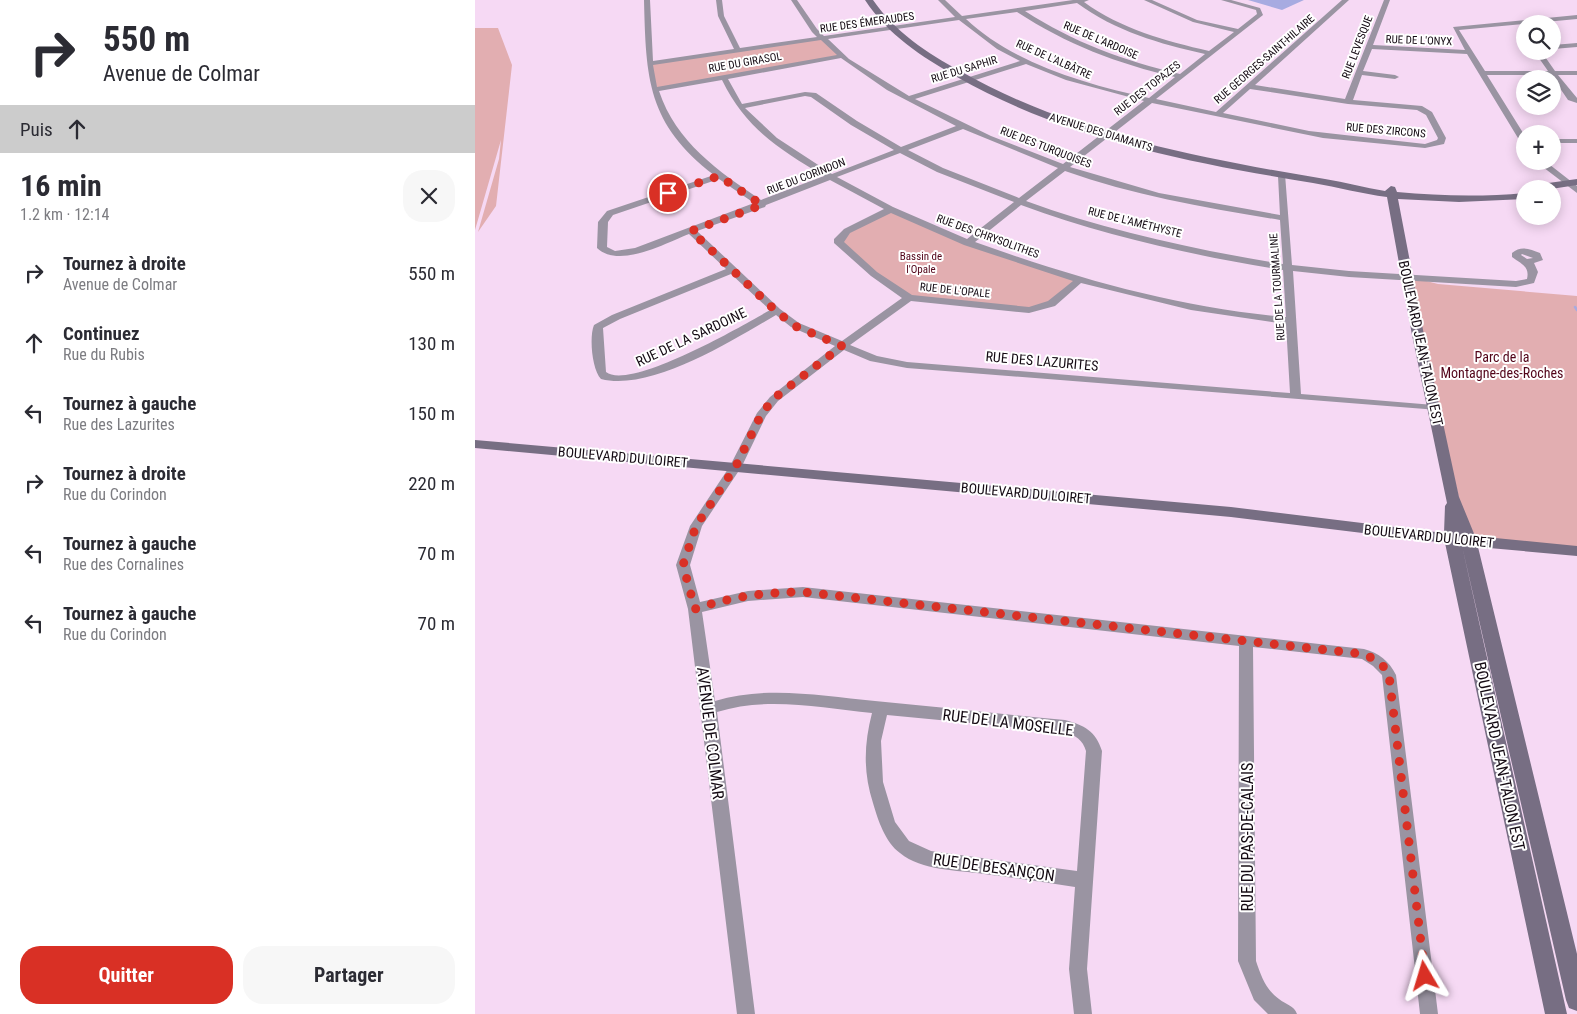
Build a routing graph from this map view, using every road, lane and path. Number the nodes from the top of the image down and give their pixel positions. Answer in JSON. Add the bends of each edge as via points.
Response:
{"nodes":[{"id":1,"x":647,"y":0,"type":"edge"},
{"id":2,"x":719,"y":0,"type":"edge"},
{"id":3,"x":794,"y":0,"type":"edge"},
{"id":4,"x":869,"y":0,"type":"edge"},
{"id":5,"x":941,"y":0,"type":"edge"},
{"id":6,"x":1081,"y":0,"type":"edge"},
{"id":7,"x":1147,"y":0,"type":"edge"},
{"id":8,"x":1224,"y":0,"type":"edge"},
{"id":9,"x":1345,"y":0,"type":"edge"},
{"id":10,"x":1387,"y":0,"type":"edge"},
{"id":11,"x":1019,"y":10,"type":"junction"},
{"id":12,"x":1577,"y":17,"type":"edge"},
{"id":13,"x":960,"y":18,"type":"junction"},
{"id":14,"x":891,"y":28,"type":"junction"},
{"id":15,"x":1238,"y":31,"type":"junction"},
{"id":16,"x":823,"y":38,"type":"junction"},
{"id":17,"x":1577,"y":45,"type":"edge"},
{"id":18,"x":1561,"y":46,"type":"edge"},
{"id":19,"x":1370,"y":47,"type":"junction"},
{"id":20,"x":738,"y":50,"type":"junction"},
{"id":21,"x":1468,"y":52,"type":"junction"},
{"id":22,"x":1210,"y":53,"type":"junction"},
{"id":23,"x":841,"y":56,"type":"junction"},
{"id":24,"x":1027,"y":61,"type":"junction"},
{"id":25,"x":651,"y":63,"type":"junction"},
{"id":26,"x":1359,"y":73,"type":"junction"},
{"id":27,"x":1483,"y":73,"type":"junction"},
{"id":28,"x":1516,"y":73,"type":"edge"},
{"id":29,"x":1561,"y":73,"type":"edge"},
{"id":30,"x":1577,"y":73,"type":"edge"},
{"id":31,"x":1180,"y":76,"type":"junction"},
{"id":32,"x":724,"y":77,"type":"junction"},
{"id":33,"x":1395,"y":78,"type":"dead end"},
{"id":34,"x":966,"y":80,"type":"junction"},
{"id":35,"x":1561,"y":84,"type":"edge"},
{"id":36,"x":1251,"y":86,"type":"junction"},
{"id":37,"x":654,"y":90,"type":"junction"},
{"id":38,"x":908,"y":99,"type":"junction"},
{"id":39,"x":1148,"y":101,"type":"junction"},
{"id":40,"x":1577,"y":101,"type":"edge"},
{"id":41,"x":1348,"y":102,"type":"junction"},
{"id":42,"x":740,"y":107,"type":"junction"},
{"id":43,"x":1218,"y":114,"type":"junction"},
{"id":44,"x":964,"y":126,"type":"junction"},
{"id":45,"x":1516,"y":128,"type":"edge"},
{"id":46,"x":1105,"y":135,"type":"junction"},
{"id":47,"x":1561,"y":140,"type":"edge"},
{"id":48,"x":1577,"y":141,"type":"edge"},
{"id":49,"x":901,"y":151,"type":"junction"},
{"id":50,"x":1065,"y":168,"type":"junction"},
{"id":51,"x":1552,"y":170,"type":"edge"},
{"id":52,"x":719,"y":176,"type":"junction"},
{"id":53,"x":1282,"y":176,"type":"junction"},
{"id":54,"x":831,"y":178,"type":"junction"},
{"id":55,"x":1572,"y":183,"type":"edge"},
{"id":56,"x":1577,"y":190,"type":"edge"},
{"id":57,"x":1516,"y":191,"type":"edge"},
{"id":58,"x":1391,"y":192,"type":"junction"},
{"id":59,"x":1561,"y":192,"type":"edge"},
{"id":60,"x":1516,"y":196,"type":"edge"},
{"id":61,"x":1019,"y":202,"type":"junction"},
{"id":62,"x":762,"y":205,"type":"junction"},
{"id":63,"x":889,"y":210,"type":"junction"},
{"id":64,"x":1285,"y":218,"type":"junction"},
{"id":65,"x":691,"y":231,"type":"junction"},
{"id":66,"x":967,"y":243,"type":"junction"},
{"id":67,"x":1529,"y":262,"type":"dead end"},
{"id":68,"x":1289,"y":267,"type":"junction"},
{"id":69,"x":733,"y":270,"type":"junction"},
{"id":70,"x":1407,"y":276,"type":"junction"},
{"id":71,"x":1079,"y":280,"type":"junction"},
{"id":72,"x":909,"y":298,"type":"junction"},
{"id":73,"x":776,"y":311,"type":"junction"},
{"id":74,"x":1292,"y":321,"type":"junction"},
{"id":75,"x":842,"y":346,"type":"junction"},
{"id":76,"x":1297,"y":397,"type":"junction"},
{"id":77,"x":1434,"y":408,"type":"junction"},
{"id":78,"x":475,"y":444,"type":"edge"},
{"id":79,"x":736,"y":466,"type":"junction"},
{"id":80,"x":1461,"y":540,"type":"junction"},
{"id":81,"x":1577,"y":551,"type":"edge"},
{"id":82,"x":695,"y":609,"type":"junction"},
{"id":83,"x":1246,"y":642,"type":"junction"},
{"id":84,"x":881,"y":707,"type":"junction"},
{"id":85,"x":709,"y":709,"type":"junction"},
{"id":86,"x":1084,"y":880,"type":"junction"},
{"id":87,"x":1577,"y":1000,"type":"edge"},
{"id":88,"x":746,"y":1014,"type":"edge"},
{"id":89,"x":1083,"y":1014,"type":"edge"},
{"id":90,"x":1288,"y":1014,"type":"edge"},
{"id":91,"x":1429,"y":1014,"type":"edge"},
{"id":92,"x":1556,"y":1014,"type":"edge"}],
"edges":[{"from":1,"to":25,"type":"street"},
{"from":2,"to":20,"type":"street","via":[[721,16]]},
{"from":3,"to":16,"type":"street","name":"RUE DES TURQUOISES"},
{"from":4,"to":14,"type":"street","name":"AVENUE DES DIAMANTS"},
{"from":5,"to":13,"type":"street","name":"RUE DE L'ALBÂTRE"},
{"from":6,"to":11,"type":"street","name":"RUE DES ÉMERAUDES"},
{"from":6,"to":22,"type":"street","via":[[1101,15],[1153,38]]},
{"from":7,"to":15,"type":"street","via":[[1195,21]]},
{"from":8,"to":15,"type":"street","name":"RUE DES TOPAZES","via":[[1261,11]]},
{"from":9,"to":36,"type":"street","name":"RUE GEORGES-SAINT-HILAIRE"},
{"from":10,"to":19,"type":"street","name":"RUE LEVESQUE"},
{"from":11,"to":13,"type":"street","name":"RUE DES ÉMERAUDES"},
{"from":11,"to":31,"type":"street","name":"RUE DE L'ARDOISE","via":[[1057,33],[1102,54]]},
{"from":12,"to":21,"type":"street","via":[[1455,28]]},
{"from":13,"to":14,"type":"street","name":"RUE DES ÉMERAUDES"},
{"from":13,"to":24,"type":"street","name":"RUE DE L'ALBÂTRE","via":[[983,36]]},
{"from":14,"to":16,"type":"street","name":"RUE DES ÉMERAUDES"},
{"from":14,"to":34,"type":"street","name":"AVENUE DES DIAMANTS"},
{"from":15,"to":22,"type":"street","name":"RUE DES TOPAZES"},
{"from":16,"to":20,"type":"street","name":"RUE DES ÉMERAUDES"},
{"from":16,"to":23,"type":"street","name":"RUE DES TURQUOISES"},
{"from":17,"to":18,"type":"street"},
{"from":19,"to":21,"type":"street","name":"RUE DE L'ONYX"},
{"from":19,"to":26,"type":"street","name":"RUE LEVESQUE"},
{"from":20,"to":25,"type":"street","name":"RUE DES ÉMERAUDES"},
{"from":21,"to":27,"type":"street"},
{"from":22,"to":31,"type":"street","name":"RUE DES TOPAZES"},
{"from":23,"to":32,"type":"street","name":"RUE DU GIRASOL"},
{"from":23,"to":38,"type":"street","name":"RUE DES TURQUOISES"},
{"from":24,"to":34,"type":"street","name":"RUE DU SAPHIR"},
{"from":24,"to":39,"type":"street","name":"RUE DE L'ALBÂTRE","via":[[1087,86]]},
{"from":25,"to":37,"type":"street"},
{"from":26,"to":33,"type":"street"},
{"from":26,"to":41,"type":"street","name":"RUE LEVESQUE"},
{"from":27,"to":28,"type":"street"},
{"from":27,"to":45,"type":"street"},
{"from":29,"to":30,"type":"street"},
{"from":31,"to":39,"type":"street","name":"RUE DES TOPAZES"},
{"from":32,"to":37,"type":"street","name":"RUE DU GIRASOL"},
{"from":32,"to":42,"type":"street","name":"RUE DES CHRYSOLITHES"},
{"from":34,"to":38,"type":"street","name":"RUE DU SAPHIR"},
{"from":34,"to":46,"type":"street","name":"AVENUE DES DIAMANTS","via":[[1033,110]]},
{"from":35,"to":40,"type":"street"},
{"from":36,"to":41,"type":"street","name":"RUE DES ZIRCONS"},
{"from":36,"to":43,"type":"street","name":"RUE GEORGES-SAINT-HILAIRE"},
{"from":37,"to":52,"type":"street","via":[[665,116],[682,141]]},
{"from":38,"to":44,"type":"street","name":"RUE DES TURQUOISES"},
{"from":39,"to":43,"type":"street","name":"RUE DES ZIRCONS"},
{"from":39,"to":46,"type":"street","name":"RUE DES TOPAZES"},
{"from":41,"to":43,"type":"street","name":"RUE DES ZIRCONS","via":[[1425,110],[1442,138],[1441,142],[1425,146],[1338,137]]},
{"from":42,"to":49,"type":"street","name":"RUE DE L'AMÉTHYSTE","via":[[809,94]]},
{"from":42,"to":54,"type":"street","name":"RUE DES CHRYSOLITHES","via":[[776,141]]},
{"from":44,"to":49,"type":"street","name":"RUE DU CORINDON"},
{"from":44,"to":50,"type":"street","name":"RUE DES TURQUOISES"},
{"from":46,"to":50,"type":"street","name":"RUE DES TOPAZES"},
{"from":46,"to":53,"type":"street","name":"AVENUE DES DIAMANTS"},
{"from":47,"to":48,"type":"street"},
{"from":49,"to":54,"type":"street","name":"RUE DU CORINDON"},
{"from":49,"to":61,"type":"street","name":"RUE DE L'AMÉTHYSTE"},
{"from":50,"to":61,"type":"street","name":"RUE DES TOPAZES"},
{"from":50,"to":64,"type":"street","name":"RUE DES TURQUOISES","via":[[1172,198]]},
{"from":51,"to":55,"type":"street"},
{"from":52,"to":62,"type":"street"},
{"from":52,"to":65,"type":"street","name":"RUE DU CORINDON","via":[[610,213],[603,222],[602,248],[614,254],[625,254]]},
{"from":53,"to":58,"type":"street","name":"AVENUE DES DIAMANTS"},
{"from":53,"to":64,"type":"street","name":"RUE DE LA TOURMALINE"},
{"from":54,"to":62,"type":"street","name":"RUE DU CORINDON"},
{"from":54,"to":63,"type":"street","name":"RUE DES CHRYSOLITHES"},
{"from":55,"to":56,"type":"street"},
{"from":56,"to":59,"type":"street"},
{"from":57,"to":58,"type":"street","name":"AVENUE DES DIAMANTS","via":[[1493,194]]},
{"from":58,"to":60,"type":"street","name":"AVENUE DES DIAMANTS","via":[[1463,199]]},
{"from":58,"to":70,"type":"street","name":"BOULEVARD JEAN-TALON EST"},
{"from":61,"to":66,"type":"street","name":"RUE DES TOPAZES"},
{"from":61,"to":68,"type":"street","name":"RUE DE L'AMÉTHYSTE","via":[[1111,231]]},
{"from":62,"to":65,"type":"street","name":"RUE DU CORINDON"},
{"from":63,"to":66,"type":"street","name":"RUE DES CHRYSOLITHES"},
{"from":63,"to":72,"type":"street","name":"RUE DE L'OPALE","via":[[847,231],[839,242],[874,274]]},
{"from":64,"to":68,"type":"street","name":"RUE DE LA TOURMALINE"},
{"from":65,"to":69,"type":"street","name":"RUE DES LAZURITES"},
{"from":66,"to":71,"type":"street","name":"RUE DES CHRYSOLITHES"},
{"from":67,"to":70,"type":"street","name":"RUE DE L'AMÉTHYSTE","via":[[1533,277],[1526,283]]},
{"from":68,"to":70,"type":"street","name":"RUE DE L'AMÉTHYSTE"},
{"from":68,"to":74,"type":"street","name":"RUE DE LA TOURMALINE"},
{"from":69,"to":73,"type":"street","name":"RUE DES LAZURITES"},
{"from":69,"to":73,"type":"street","name":"RUE DE LA SARDOINE","via":[[616,317],[598,328],[600,370],[605,377],[621,381],[655,372]]},
{"from":70,"to":77,"type":"street","name":"BOULEVARD JEAN-TALON EST"},
{"from":71,"to":72,"type":"street","name":"RUE DE L'OPALE","via":[[1063,297],[1044,308],[1029,310]]},
{"from":71,"to":74,"type":"street","name":"RUE DES CHRYSOLITHES","via":[[1157,300],[1259,319]]},
{"from":72,"to":75,"type":"street","name":"AVENUE DE COLMAR"},
{"from":73,"to":75,"type":"street","name":"RUE DES LAZURITES","via":[[795,326]]},
{"from":74,"to":76,"type":"street","name":"RUE DE LA TOURMALINE"},
{"from":75,"to":76,"type":"street","name":"RUE DES LAZURITES","via":[[874,359],[907,365]]},
{"from":75,"to":79,"type":"street","name":"AVENUE DE COLMAR","via":[[773,399],[761,415]]},
{"from":76,"to":77,"type":"street","name":"RUE DES LAZURITES"},
{"from":77,"to":80,"type":"street","name":"BOULEVARD JEAN-TALON EST"},
{"from":78,"to":79,"type":"street","name":"BOULEVARD DU LOIRET"},
{"from":79,"to":80,"type":"street","name":"BOULEVARD DU LOIRET","via":[[1231,512]]},
{"from":79,"to":82,"type":"street","name":"AVENUE DE COLMAR","via":[[696,526],[688,546],[683,565]]},
{"from":80,"to":81,"type":"street","name":"BOULEVARD DU LOIRET"},
{"from":80,"to":87,"type":"street","name":"BOULEVARD JEAN-TALON EST"},
{"from":80,"to":92,"type":"street","name":"BOULEVARD JEAN-TALON EST"},
{"from":82,"to":83,"type":"street","via":[[740,596],[803,592]]},
{"from":82,"to":85,"type":"street","name":"AVENUE DE COLMAR"},
{"from":83,"to":90,"type":"street","name":"RUE DU PAS-DE-CALAIS","via":[[1247,961],[1254,985],[1264,999],[1276,1010]]},
{"from":83,"to":91,"type":"street","via":[[1363,654],[1385,666],[1389,675]]},
{"from":84,"to":85,"type":"street","name":"RUE DE LA MOSELLE","via":[[779,698],[735,701]]},
{"from":84,"to":86,"type":"street","name":"RUE DE BESANÇON","via":[[873,741],[873,768],[893,834],[903,845],[915,854],[931,859]]},
{"from":84,"to":86,"type":"street","name":"RUE DE LA MOSELLE","via":[[1065,726],[1088,736],[1094,751]]},
{"from":85,"to":88,"type":"street","name":"AVENUE DE COLMAR"},
{"from":86,"to":89,"type":"street","name":"RUE DE LA MOSELLE","via":[[1078,969]]}]}
